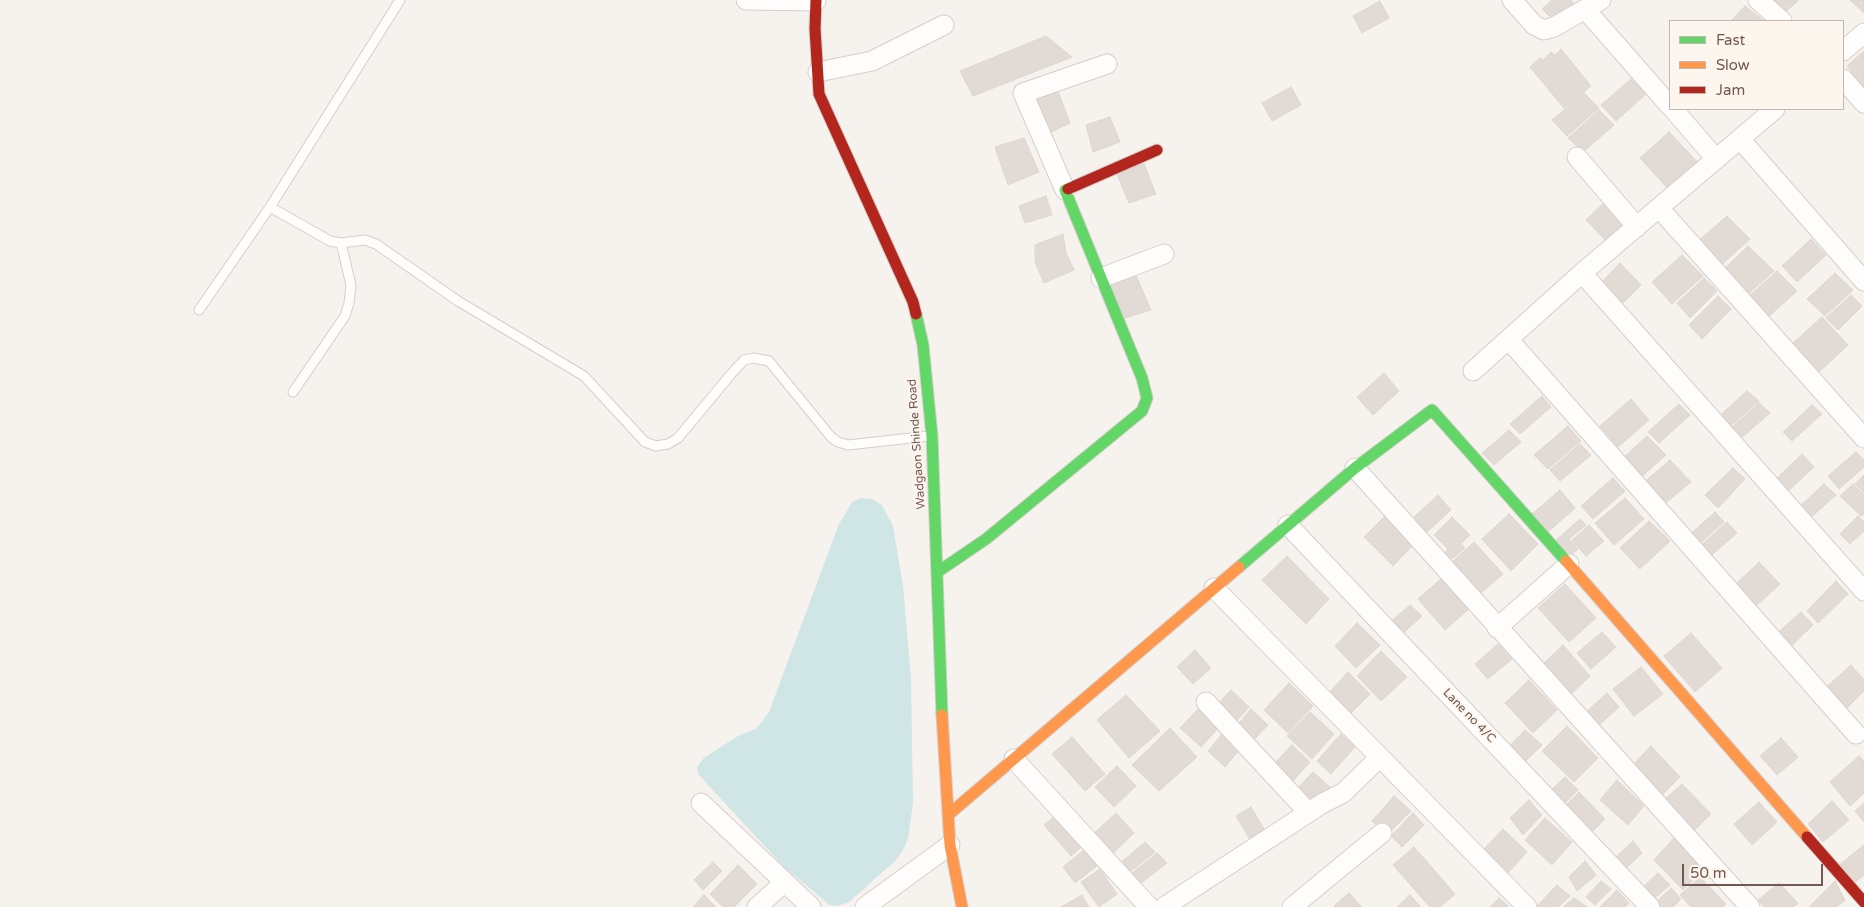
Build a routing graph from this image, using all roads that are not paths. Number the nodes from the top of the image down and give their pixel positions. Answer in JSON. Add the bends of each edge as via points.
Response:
{"nodes":[{"id":1,"x":400,"y":0,"type":"edge"},
{"id":2,"x":746,"y":0,"type":"edge"},
{"id":3,"x":1512,"y":0,"type":"edge"},
{"id":4,"x":1758,"y":0,"type":"edge"},
{"id":5,"x":816,"y":1,"type":"edge"},
{"id":6,"x":1593,"y":4,"type":"edge"},
{"id":7,"x":1781,"y":20,"type":"edge"},
{"id":8,"x":944,"y":25,"type":"dead end"},
{"id":9,"x":1864,"y":33,"type":"edge"},
{"id":10,"x":1844,"y":50,"type":"edge"},
{"id":11,"x":1107,"y":64,"type":"dead end"},
{"id":12,"x":818,"y":72,"type":"junction"},
{"id":13,"x":1844,"y":80,"type":"edge"},
{"id":14,"x":1864,"y":103,"type":"edge"},
{"id":15,"x":1669,"y":104,"type":"edge"},
{"id":16,"x":1674,"y":110,"type":"edge"},
{"id":17,"x":1774,"y":110,"type":"edge"},
{"id":18,"x":1740,"y":139,"type":"junction"},
{"id":19,"x":1157,"y":150,"type":"dead end"},
{"id":20,"x":1577,"y":158,"type":"dead end"},
{"id":21,"x":1716,"y":159,"type":"junction"},
{"id":22,"x":1065,"y":190,"type":"junction"},
{"id":23,"x":270,"y":207,"type":"junction"},
{"id":24,"x":1659,"y":208,"type":"junction"},
{"id":25,"x":1637,"y":227,"type":"junction"},
{"id":26,"x":341,"y":243,"type":"junction"},
{"id":27,"x":1164,"y":254,"type":"dead end"},
{"id":28,"x":1582,"y":273,"type":"junction"},
{"id":29,"x":1101,"y":278,"type":"junction"},
{"id":30,"x":1864,"y":281,"type":"edge"},
{"id":31,"x":199,"y":310,"type":"dead end"},
{"id":32,"x":1509,"y":340,"type":"junction"},
{"id":33,"x":1473,"y":371,"type":"dead end"},
{"id":34,"x":293,"y":392,"type":"dead end"},
{"id":35,"x":932,"y":436,"type":"junction"},
{"id":36,"x":1864,"y":438,"type":"edge"},
{"id":37,"x":1355,"y":468,"type":"junction"},
{"id":38,"x":1288,"y":525,"type":"junction"},
{"id":39,"x":1569,"y":564,"type":"junction"},
{"id":40,"x":939,"y":571,"type":"junction"},
{"id":41,"x":1214,"y":588,"type":"junction"},
{"id":42,"x":1864,"y":591,"type":"edge"},
{"id":43,"x":1497,"y":628,"type":"junction"},
{"id":44,"x":1206,"y":702,"type":"dead end"},
{"id":45,"x":1856,"y":734,"type":"dead end"},
{"id":46,"x":1380,"y":757,"type":"junction"},
{"id":47,"x":1014,"y":759,"type":"junction"},
{"id":48,"x":701,"y":803,"type":"dead end"},
{"id":49,"x":1308,"y":812,"type":"junction"},
{"id":50,"x":948,"y":815,"type":"junction"},
{"id":51,"x":1382,"y":833,"type":"dead end"},
{"id":52,"x":950,"y":845,"type":"junction"},
{"id":53,"x":785,"y":882,"type":"junction"},
{"id":54,"x":1864,"y":902,"type":"edge"},
{"id":55,"x":757,"y":907,"type":"edge"},
{"id":56,"x":811,"y":907,"type":"edge"},
{"id":57,"x":865,"y":907,"type":"edge"},
{"id":58,"x":962,"y":907,"type":"edge"},
{"id":59,"x":1149,"y":907,"type":"edge"},
{"id":60,"x":1164,"y":907,"type":"edge"},
{"id":61,"x":1292,"y":907,"type":"edge"},
{"id":62,"x":1527,"y":907,"type":"edge"},
{"id":63,"x":1650,"y":907,"type":"edge"},
{"id":64,"x":1750,"y":907,"type":"edge"}],
"edges":[{"from":1,"to":23,"type":"lane"},
{"from":2,"to":5,"type":"street"},
{"from":3,"to":6,"type":"street","via":[[1534,25],[1544,30]]},
{"from":4,"to":7,"type":"street"},
{"from":5,"to":12,"type":"street","name":"Wadgaon Shinde Road"},
{"from":6,"to":15,"type":"street"},
{"from":8,"to":12,"type":"street","via":[[872,61]]},
{"from":9,"to":10,"type":"street"},
{"from":11,"to":22,"type":"street","via":[[1023,93]]},
{"from":12,"to":35,"type":"street","name":"Wadgaon Shinde Road","via":[[819,94],[914,302],[923,344]]},
{"from":13,"to":14,"type":"street"},
{"from":16,"to":21,"type":"street"},
{"from":17,"to":18,"type":"street"},
{"from":18,"to":21,"type":"street"},
{"from":18,"to":30,"type":"street"},
{"from":19,"to":22,"type":"street"},
{"from":20,"to":25,"type":"street"},
{"from":21,"to":24,"type":"street"},
{"from":22,"to":29,"type":"street"},
{"from":23,"to":26,"type":"lane","via":[[330,241]]},
{"from":23,"to":31,"type":"lane"},
{"from":24,"to":25,"type":"street"},
{"from":24,"to":36,"type":"street"},
{"from":25,"to":28,"type":"street"},
{"from":26,"to":34,"type":"lane","via":[[351,285],[345,316]]},
{"from":26,"to":35,"type":"lane","via":[[365,240],[376,244],[458,301],[573,368],[645,442],[656,446],[678,438],[738,366],[753,358],[769,361],[838,442],[848,445]]},
{"from":27,"to":29,"type":"street"},
{"from":28,"to":32,"type":"street"},
{"from":28,"to":42,"type":"street"},
{"from":29,"to":40,"type":"street","via":[[1142,378],[1148,398],[1142,411],[986,539]]},
{"from":32,"to":33,"type":"street"},
{"from":32,"to":45,"type":"street"},
{"from":35,"to":40,"type":"street","name":"Wadgaon Shinde Road"},
{"from":37,"to":38,"type":"street"},
{"from":37,"to":39,"type":"street","via":[[1432,410]]},
{"from":37,"to":43,"type":"street"},
{"from":38,"to":41,"type":"street"},
{"from":38,"to":63,"type":"street","name":"Lane no 4/C"},
{"from":39,"to":43,"type":"street"},
{"from":39,"to":54,"type":"street"},
{"from":40,"to":50,"type":"street","name":"Wadgaon Shinde Road"},
{"from":41,"to":46,"type":"street"},
{"from":41,"to":47,"type":"street"},
{"from":43,"to":64,"type":"street"},
{"from":44,"to":49,"type":"street"},
{"from":46,"to":49,"type":"street","via":[[1343,793]]},
{"from":46,"to":62,"type":"street"},
{"from":47,"to":50,"type":"street"},
{"from":47,"to":59,"type":"street"},
{"from":48,"to":53,"type":"street"},
{"from":49,"to":60,"type":"street"},
{"from":50,"to":52,"type":"street","name":"Wadgaon Shinde Road"},
{"from":51,"to":61,"type":"street"},
{"from":52,"to":57,"type":"street"},
{"from":52,"to":58,"type":"street","name":"Wadgaon Shinde Road"},
{"from":53,"to":55,"type":"street"},
{"from":53,"to":56,"type":"street"}]}
